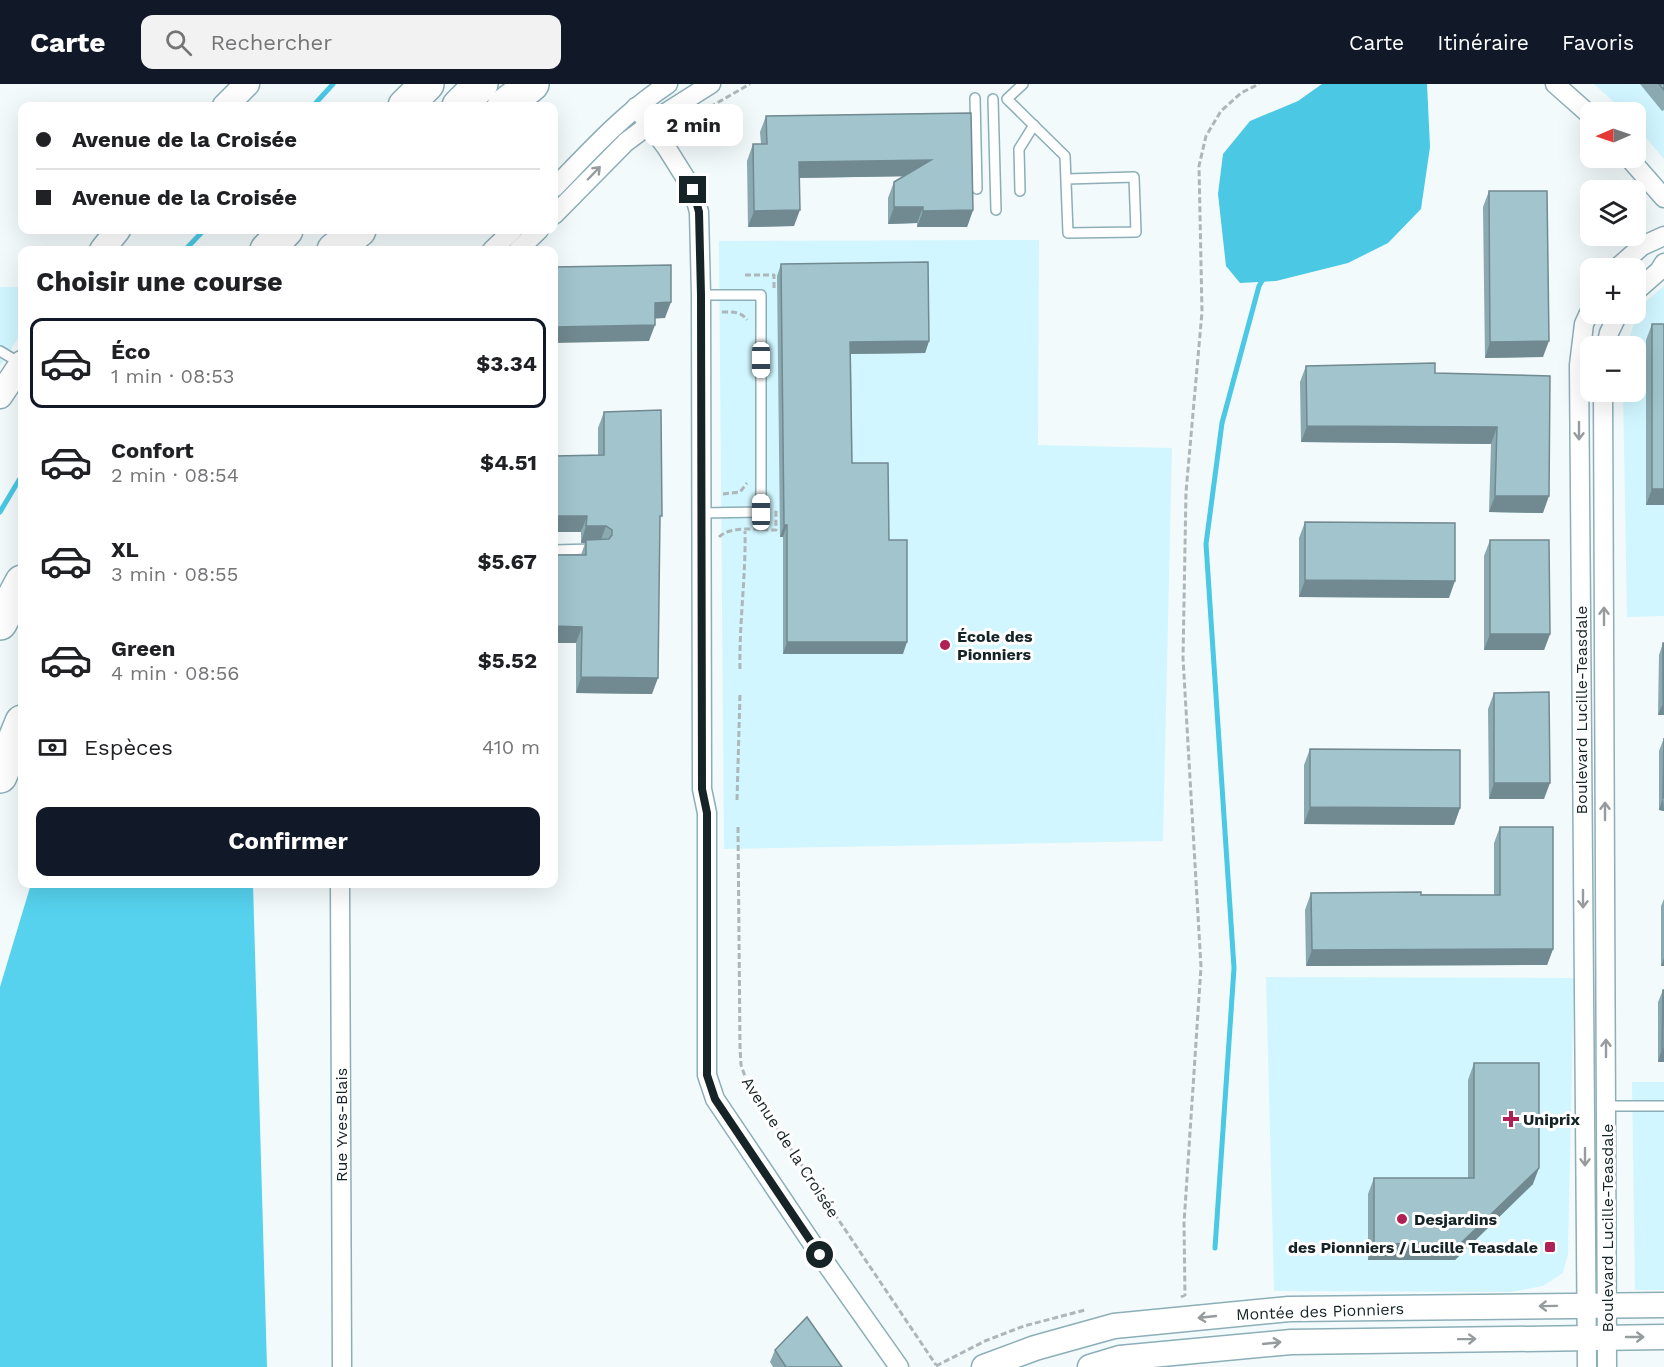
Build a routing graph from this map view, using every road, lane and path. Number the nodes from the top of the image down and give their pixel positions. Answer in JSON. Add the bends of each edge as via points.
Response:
{"nodes":[{"id":1,"x":247,"y":84,"type":"edge"},
{"id":2,"x":401,"y":84,"type":"edge"},
{"id":3,"x":427,"y":84,"type":"edge"},
{"id":4,"x":481,"y":84,"type":"edge"},
{"id":5,"x":532,"y":84,"type":"edge"},
{"id":6,"x":668,"y":84,"type":"edge"},
{"id":7,"x":711,"y":84,"type":"edge"},
{"id":8,"x":1023,"y":84,"type":"edge"},
{"id":9,"x":1259,"y":84,"type":"edge"},
{"id":10,"x":1556,"y":84,"type":"edge"},
{"id":11,"x":975,"y":98,"type":"dead end"},
{"id":12,"x":993,"y":99,"type":"dead end"},
{"id":13,"x":229,"y":102,"type":"edge"},
{"id":14,"x":387,"y":102,"type":"edge"},
{"id":15,"x":409,"y":102,"type":"edge"},
{"id":16,"x":463,"y":102,"type":"edge"},
{"id":17,"x":509,"y":102,"type":"edge"},
{"id":18,"x":1580,"y":106,"type":"edge"},
{"id":19,"x":636,"y":107,"type":"junction"},
{"id":20,"x":649,"y":124,"type":"junction"},
{"id":21,"x":1034,"y":125,"type":"junction"},
{"id":22,"x":1638,"y":168,"type":"edge"},
{"id":23,"x":1067,"y":178,"type":"junction"},
{"id":24,"x":558,"y":184,"type":"edge"},
{"id":25,"x":977,"y":189,"type":"dead end"},
{"id":26,"x":1020,"y":191,"type":"dead end"},
{"id":27,"x":1664,"y":198,"type":"edge"},
{"id":28,"x":996,"y":210,"type":"dead end"},
{"id":29,"x":558,"y":211,"type":"edge"},
{"id":30,"x":115,"y":234,"type":"edge"},
{"id":31,"x":282,"y":234,"type":"edge"},
{"id":32,"x":335,"y":234,"type":"edge"},
{"id":33,"x":354,"y":234,"type":"edge"},
{"id":34,"x":509,"y":234,"type":"edge"},
{"id":35,"x":535,"y":234,"type":"edge"},
{"id":36,"x":1664,"y":236,"type":"edge"},
{"id":37,"x":105,"y":246,"type":"edge"},
{"id":38,"x":271,"y":246,"type":"edge"},
{"id":39,"x":325,"y":246,"type":"edge"},
{"id":40,"x":339,"y":246,"type":"edge"},
{"id":41,"x":496,"y":246,"type":"edge"},
{"id":42,"x":522,"y":246,"type":"edge"},
{"id":43,"x":1628,"y":258,"type":"edge"},
{"id":44,"x":1664,"y":263,"type":"edge"},
{"id":45,"x":1646,"y":282,"type":"edge"},
{"id":46,"x":701,"y":295,"type":"junction"},
{"id":47,"x":722,"y":312,"type":"dead end"},
{"id":48,"x":748,"y":324,"type":"dead end"},
{"id":49,"x":1584,"y":324,"type":"edge"},
{"id":50,"x":0,"y":351,"type":"edge"},
{"id":51,"x":18,"y":361,"type":"edge"},
{"id":52,"x":18,"y":369,"type":"edge"},
{"id":53,"x":0,"y":396,"type":"edge"},
{"id":54,"x":1603,"y":402,"type":"edge"},
{"id":55,"x":748,"y":474,"type":"dead end"},
{"id":56,"x":723,"y":494,"type":"dead end"},
{"id":57,"x":700,"y":513,"type":"junction"},
{"id":58,"x":716,"y":541,"type":"dead end"},
{"id":59,"x":600,"y":549,"type":"edge"},
{"id":60,"x":558,"y":550,"type":"edge"},
{"id":61,"x":1580,"y":564,"type":"junction"},
{"id":62,"x":1604,"y":564,"type":"junction"},
{"id":63,"x":18,"y":589,"type":"edge"},
{"id":64,"x":0,"y":623,"type":"edge"},
{"id":65,"x":740,"y":669,"type":"dead end"},
{"id":66,"x":740,"y":694,"type":"dead end"},
{"id":67,"x":18,"y":732,"type":"edge"},
{"id":68,"x":0,"y":776,"type":"edge"},
{"id":69,"x":737,"y":800,"type":"dead end"},
{"id":70,"x":738,"y":827,"type":"dead end"},
{"id":71,"x":1605,"y":855,"type":"junction"},
{"id":72,"x":1583,"y":856,"type":"junction"},
{"id":73,"x":340,"y":888,"type":"edge"},
{"id":74,"x":1585,"y":1091,"type":"junction"},
{"id":75,"x":1606,"y":1098,"type":"junction"},
{"id":76,"x":1664,"y":1106,"type":"edge"},
{"id":77,"x":1177,"y":1299,"type":"dead end"},
{"id":78,"x":1664,"y":1305,"type":"edge"},
{"id":79,"x":1597,"y":1306,"type":"junction"},
{"id":80,"x":1093,"y":1309,"type":"dead end"},
{"id":81,"x":1664,"y":1337,"type":"edge"},
{"id":82,"x":1597,"y":1338,"type":"junction"},
{"id":83,"x":936,"y":1366,"type":"edge"},
{"id":84,"x":342,"y":1367,"type":"edge"},
{"id":85,"x":899,"y":1367,"type":"edge"},
{"id":86,"x":984,"y":1367,"type":"edge"},
{"id":87,"x":1090,"y":1367,"type":"edge"},
{"id":88,"x":1587,"y":1367,"type":"edge"},
{"id":89,"x":1607,"y":1367,"type":"edge"}],
"edges":[{"from":1,"to":13,"type":"street"},
{"from":2,"to":14,"type":"highway"},
{"from":3,"to":15,"type":"highway"},
{"from":4,"to":16,"type":"highway"},
{"from":5,"to":17,"type":"highway"},
{"from":6,"to":19,"type":"street"},
{"from":7,"to":20,"type":"street"},
{"from":8,"to":21,"type":"lane","via":[[1007,99]]},
{"from":9,"to":77,"type":"path","via":[[1240,93],[1221,111],[1206,136],[1198,166],[1202,312],[1186,492],[1183,658],[1201,967],[1184,1213],[1185,1295]]},
{"from":10,"to":18,"type":"street"},
{"from":11,"to":25,"type":"lane"},
{"from":12,"to":28,"type":"lane"},
{"from":19,"to":20,"type":"street"},
{"from":19,"to":24,"type":"street"},
{"from":29,"to":20,"type":"street","one_way":true,"via":[[616,151]]},
{"from":20,"to":46,"type":"street","via":[[697,200]]},
{"from":21,"to":23,"type":"lane","via":[[1065,156]]},
{"from":21,"to":26,"type":"lane","via":[[1018,149]]},
{"from":22,"to":27,"type":"street"},
{"from":23,"to":23,"type":"lane","via":[[1068,233],[1136,232],[1134,177]]},
{"from":30,"to":37,"type":"street"},
{"from":31,"to":38,"type":"highway"},
{"from":32,"to":39,"type":"highway"},
{"from":33,"to":40,"type":"highway"},
{"from":34,"to":41,"type":"street"},
{"from":35,"to":42,"type":"street"},
{"from":36,"to":43,"type":"street","via":[[1642,246]]},
{"from":44,"to":45,"type":"street"},
{"from":46,"to":57,"type":"street"},
{"from":46,"to":57,"type":"lane","via":[[761,295],[761,512]]},
{"from":47,"to":48,"type":"path","via":[[742,315]]},
{"from":49,"to":61,"type":"street","name":"Boulevard Lucille-Teasdale","one_way":true,"via":[[1579,365]]},
{"from":50,"to":51,"type":"lane"},
{"from":52,"to":53,"type":"street"},
{"from":54,"to":62,"type":"street","name":"Boulevard Lucille-Teasdale"},
{"from":55,"to":56,"type":"path","via":[[740,492]]},
{"from":57,"to":85,"type":"street","via":[[702,789],[707,813],[707,1075],[715,1099]]},
{"from":58,"to":65,"type":"path","via":[[724,532],[745,530]]},
{"from":59,"to":60,"type":"lane"},
{"from":61,"to":62,"type":"street"},
{"from":61,"to":72,"type":"street","name":"Boulevard Lucille-Teasdale"},
{"from":71,"to":62,"type":"street","name":"Boulevard Lucille-Teasdale","one_way":true},
{"from":63,"to":64,"type":"highway"},
{"from":66,"to":69,"type":"path"},
{"from":67,"to":68,"type":"highway"},
{"from":70,"to":83,"type":"path","name":"Avenue de la Croisée","via":[[740,1047],[744,1076]]},
{"from":71,"to":72,"type":"street"},
{"from":75,"to":71,"type":"street","name":"Boulevard Lucille-Teasdale","one_way":true},
{"from":72,"to":74,"type":"street","name":"Boulevard Lucille-Teasdale","one_way":true},
{"from":73,"to":84,"type":"street","name":"Rue Yves-Blais"},
{"from":74,"to":75,"type":"street"},
{"from":74,"to":79,"type":"street","name":"Boulevard Lucille-Teasdale","one_way":true},
{"from":75,"to":76,"type":"lane"},
{"from":75,"to":79,"type":"street","name":"Boulevard Lucille-Teasdale"},
{"from":78,"to":79,"type":"street","name":"Montée des Pionniers"},
{"from":79,"to":82,"type":"street","name":"Boulevard Lucille-Teasdale"},
{"from":79,"to":86,"type":"street","name":"Montée des Pionniers","one_way":true,"via":[[1289,1309],[1114,1326]]},
{"from":80,"to":83,"type":"path","via":[[1024,1326]]},
{"from":82,"to":81,"type":"street","name":"Montée des Pionniers","one_way":true},
{"from":87,"to":82,"type":"street","name":"Montée des Pionniers","one_way":true,"via":[[1120,1358],[1291,1342]]},
{"from":82,"to":88,"type":"street","name":"Boulevard Lucille-Teasdale"},
{"from":82,"to":89,"type":"street","name":"Boulevard Lucille-Teasdale"}]}
